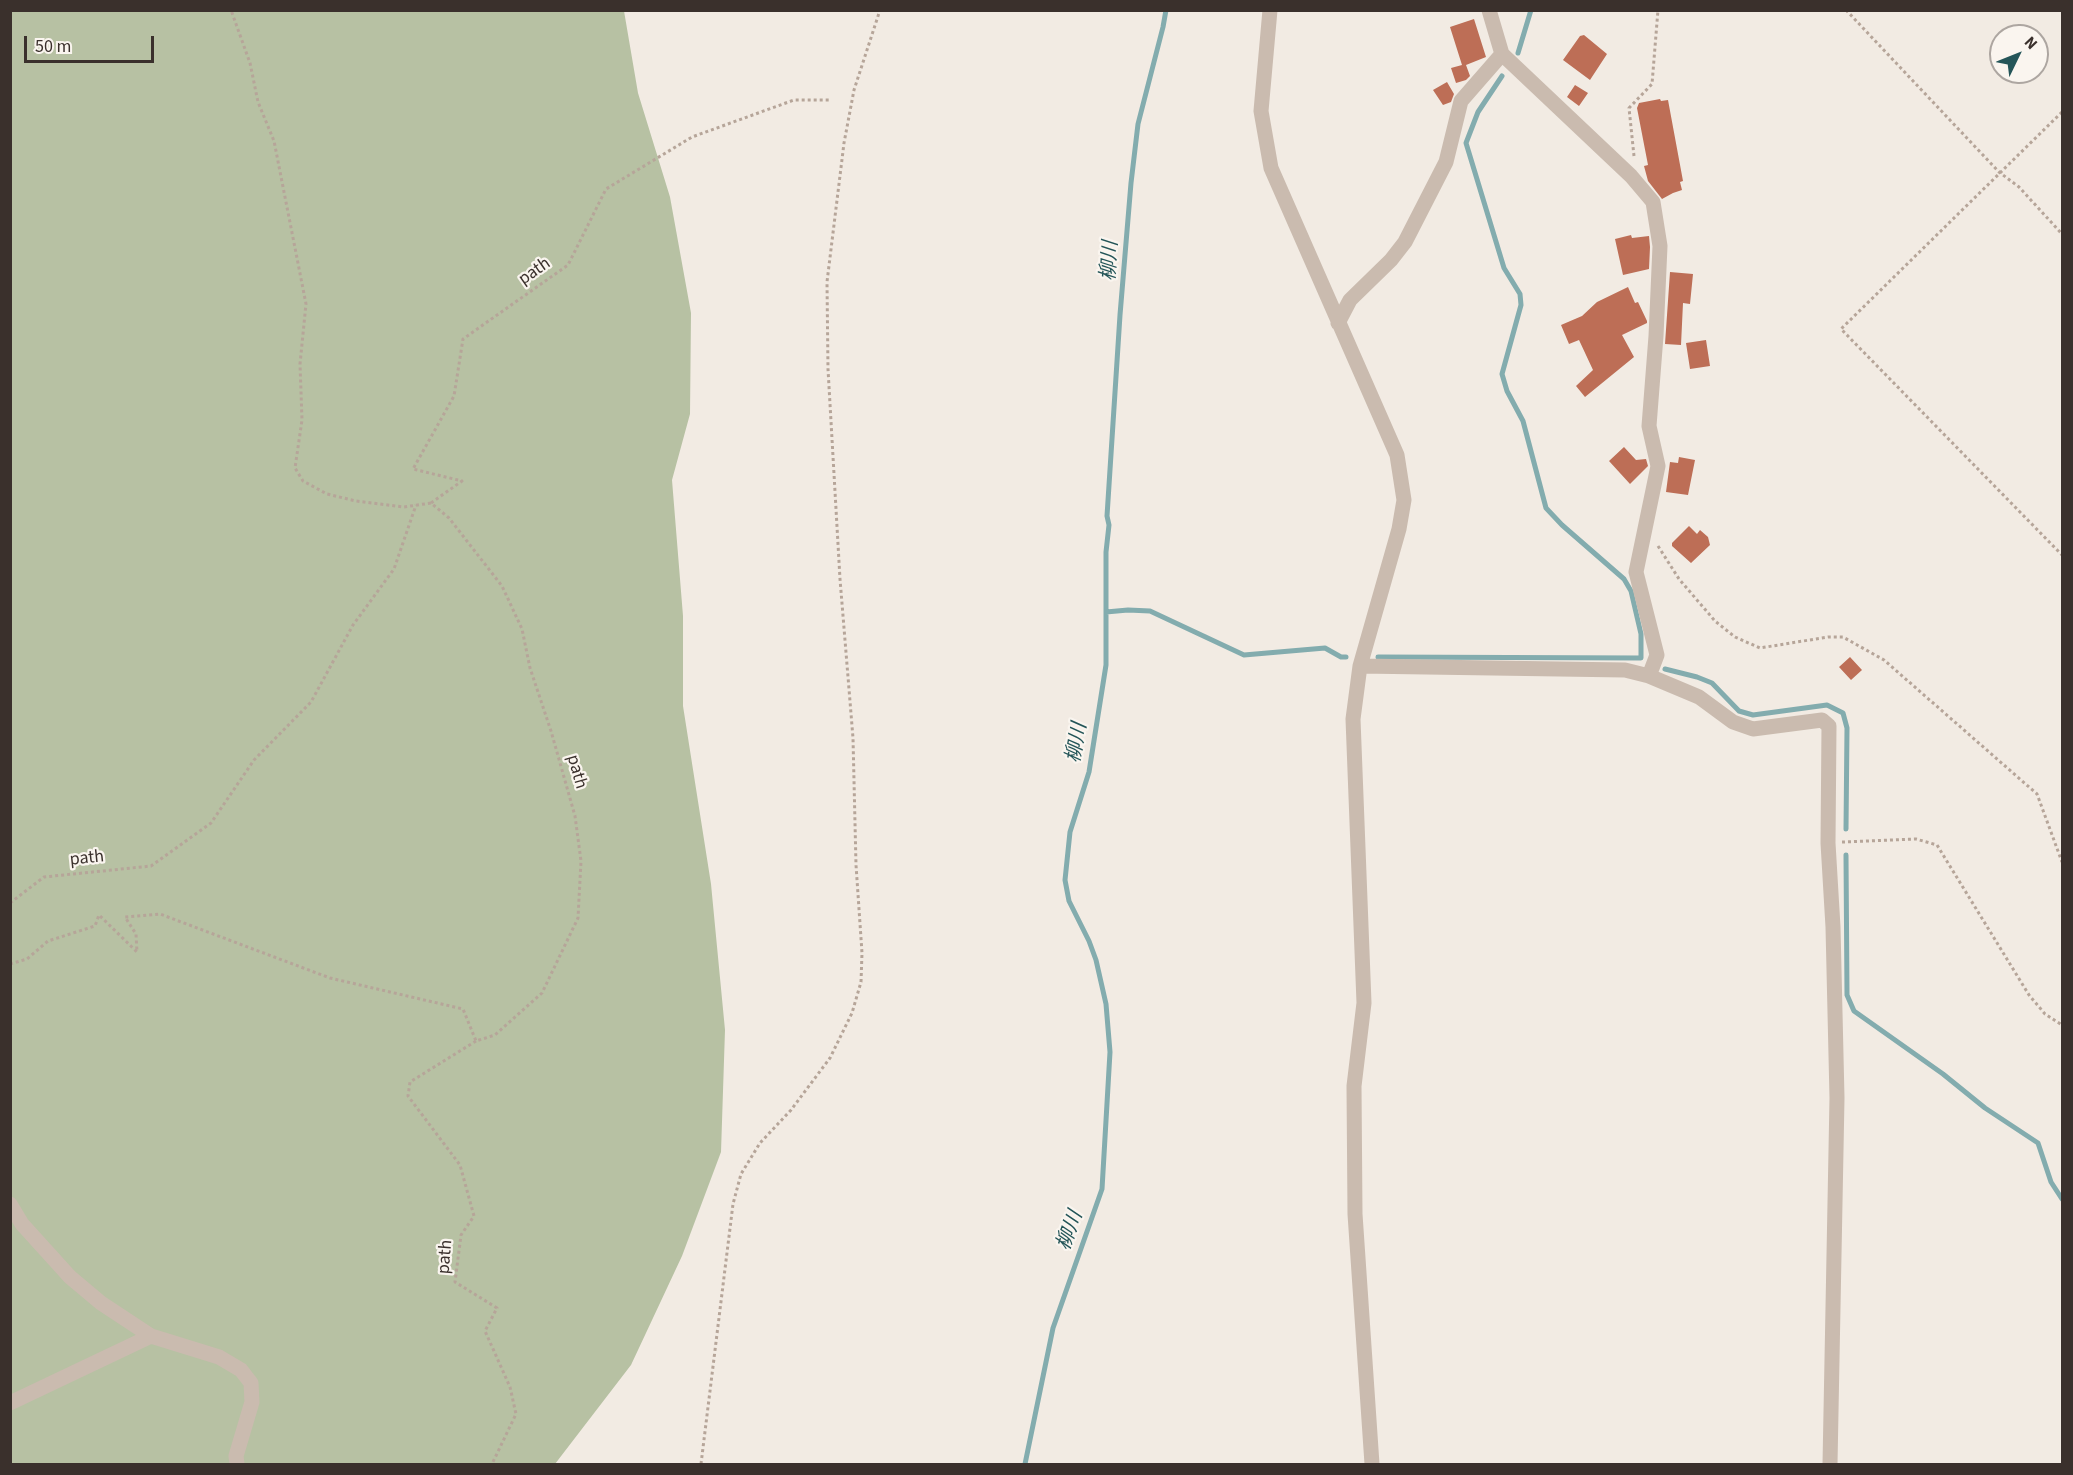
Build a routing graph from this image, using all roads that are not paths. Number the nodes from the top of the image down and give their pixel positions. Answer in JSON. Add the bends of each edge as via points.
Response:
{"nodes":[{"id":1,"x":1270,"y":10,"type":"edge"},
{"id":2,"x":1490,"y":10,"type":"edge"},
{"id":3,"x":1502,"y":54,"type":"junction"},
{"id":4,"x":1338,"y":323,"type":"junction"},
{"id":5,"x":1360,"y":666,"type":"junction"},
{"id":6,"x":1649,"y":676,"type":"junction"},
{"id":7,"x":10,"y":1204,"type":"edge"},
{"id":8,"x":151,"y":1336,"type":"junction"},
{"id":9,"x":10,"y":1403,"type":"edge"},
{"id":10,"x":237,"y":1464,"type":"edge"},
{"id":11,"x":1372,"y":1464,"type":"edge"},
{"id":12,"x":1830,"y":1464,"type":"edge"}],
"edges":[{"from":1,"to":4,"type":"street","via":[[1261,111],[1271,168]]},
{"from":2,"to":3,"type":"street"},
{"from":3,"to":4,"type":"street","via":[[1461,101],[1446,162],[1405,242],[1350,300]]},
{"from":3,"to":6,"type":"street","via":[[1653,202],[1660,246],[1649,426],[1658,466],[1636,572],[1657,655]]},
{"from":4,"to":5,"type":"street","via":[[1397,455],[1404,500]]},
{"from":5,"to":6,"type":"street","via":[[1625,670]]},
{"from":5,"to":11,"type":"street","via":[[1353,719],[1364,1004],[1354,1086],[1355,1214]]},
{"from":6,"to":12,"type":"street","via":[[1700,697],[1733,723],[1753,729],[1822,720],[1829,726],[1828,843],[1837,1098]]},
{"from":7,"to":8,"type":"street","via":[[22,1224],[70,1277],[101,1304]]},
{"from":8,"to":9,"type":"street"},
{"from":8,"to":10,"type":"street","via":[[219,1357],[241,1370],[251,1383],[252,1402]]}]}
